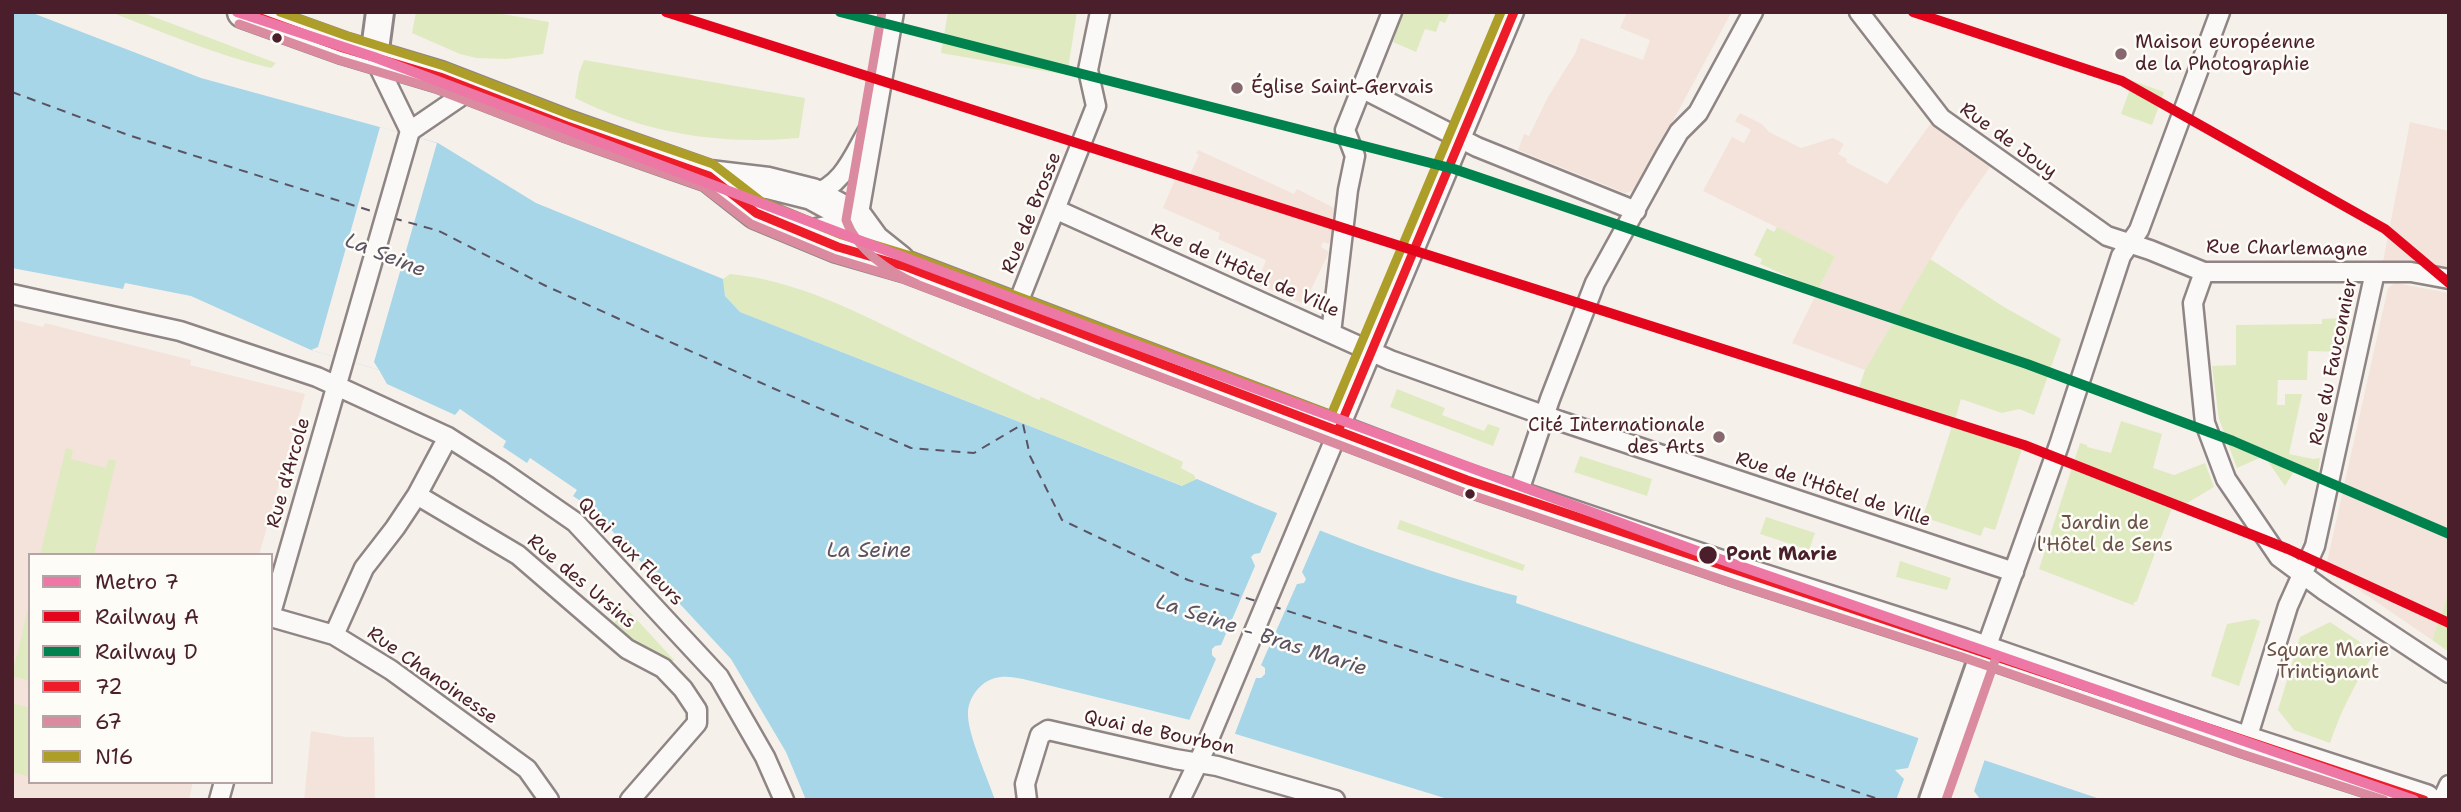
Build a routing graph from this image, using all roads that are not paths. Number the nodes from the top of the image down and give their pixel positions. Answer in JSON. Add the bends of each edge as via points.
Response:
{"nodes":[{"id":1,"x":243,"y":12,"type":"edge"},
{"id":2,"x":380,"y":12,"type":"edge"},
{"id":3,"x":894,"y":12,"type":"edge"},
{"id":4,"x":1100,"y":12,"type":"edge"},
{"id":5,"x":1392,"y":12,"type":"edge"},
{"id":6,"x":1514,"y":12,"type":"edge"},
{"id":7,"x":1753,"y":12,"type":"edge"},
{"id":8,"x":1859,"y":12,"type":"edge"},
{"id":9,"x":2220,"y":12,"type":"edge"},
{"id":10,"x":374,"y":57,"type":"junction"},
{"id":11,"x":1361,"y":88,"type":"junction"},
{"id":12,"x":470,"y":90,"type":"junction"},
{"id":13,"x":877,"y":115,"type":"junction"},
{"id":14,"x":410,"y":131,"type":"junction"},
{"id":15,"x":1462,"y":139,"type":"junction"},
{"id":16,"x":709,"y":176,"type":"junction"},
{"id":17,"x":812,"y":194,"type":"junction"},
{"id":18,"x":1057,"y":210,"type":"junction"},
{"id":19,"x":1636,"y":211,"type":"junction"},
{"id":20,"x":858,"y":219,"type":"junction"},
{"id":21,"x":800,"y":231,"type":"junction"},
{"id":22,"x":2129,"y":244,"type":"junction"},
{"id":23,"x":906,"y":267,"type":"junction"},
{"id":24,"x":2204,"y":272,"type":"junction"},
{"id":25,"x":2375,"y":272,"type":"junction"},
{"id":26,"x":2449,"y":279,"type":"edge"},
{"id":27,"x":12,"y":294,"type":"edge"},
{"id":28,"x":1016,"y":308,"type":"junction"},
{"id":29,"x":1331,"y":333,"type":"junction"},
{"id":30,"x":1370,"y":353,"type":"junction"},
{"id":31,"x":338,"y":386,"type":"junction"},
{"id":32,"x":1544,"y":416,"type":"junction"},
{"id":33,"x":1338,"y":431,"type":"junction"},
{"id":34,"x":448,"y":437,"type":"junction"},
{"id":35,"x":417,"y":495,"type":"junction"},
{"id":36,"x":1517,"y":497,"type":"junction"},
{"id":37,"x":2014,"y":572,"type":"junction"},
{"id":38,"x":2302,"y":574,"type":"junction"},
{"id":39,"x":273,"y":608,"type":"edge"},
{"id":40,"x":273,"y":616,"type":"edge"},
{"id":41,"x":334,"y":635,"type":"junction"},
{"id":42,"x":1985,"y":652,"type":"junction"},
{"id":43,"x":2449,"y":673,"type":"edge"},
{"id":44,"x":2246,"y":742,"type":"junction"},
{"id":45,"x":1197,"y":763,"type":"junction"},
{"id":46,"x":2449,"y":785,"type":"edge"},
{"id":47,"x":549,"y":800,"type":"edge"},
{"id":48,"x":630,"y":800,"type":"edge"},
{"id":49,"x":784,"y":800,"type":"edge"},
{"id":50,"x":1027,"y":800,"type":"edge"},
{"id":51,"x":1180,"y":800,"type":"edge"},
{"id":52,"x":1335,"y":800,"type":"edge"},
{"id":53,"x":1933,"y":800,"type":"edge"},
{"id":54,"x":2424,"y":800,"type":"edge"},
{"id":55,"x":2442,"y":800,"type":"edge"}],
"edges":[{"from":1,"to":10,"type":"main road"},
{"from":2,"to":10,"type":"street"},
{"from":3,"to":13,"type":"street"},
{"from":4,"to":18,"type":"street","name":"Rue de Brosse","via":[[1088,70],[1096,106]]},
{"from":5,"to":11,"type":"street"},
{"from":6,"to":15,"type":"street"},
{"from":7,"to":19,"type":"street","via":[[1698,113],[1679,132]]},
{"from":8,"to":22,"type":"street","name":"Rue de Jouy","via":[[1941,118],[2107,236]]},
{"from":9,"to":22,"type":"street","via":[[2139,230]]},
{"from":10,"to":12,"type":"main road"},
{"from":10,"to":14,"type":"street"},
{"from":11,"to":15,"type":"street"},
{"from":11,"to":29,"type":"street","via":[[1345,130],[1355,156]]},
{"from":12,"to":14,"type":"street"},
{"from":12,"to":16,"type":"main road"},
{"from":13,"to":17,"type":"street","via":[[836,181]]},
{"from":13,"to":20,"type":"street"},
{"from":14,"to":31,"type":"street","name":"Rue d'Arcole"},
{"from":15,"to":19,"type":"street"},
{"from":15,"to":30,"type":"street"},
{"from":16,"to":17,"type":"main road"},
{"from":16,"to":21,"type":"main road","via":[[750,210]]},
{"from":17,"to":20,"type":"main road"},
{"from":18,"to":28,"type":"street","name":"Rue de Brosse"},
{"from":18,"to":29,"type":"street","name":"Rue de l'Hôtel de Ville"},
{"from":19,"to":32,"type":"street","via":[[1595,283]]},
{"from":20,"to":21,"type":"street"},
{"from":20,"to":23,"type":"main road","via":[[874,241]]},
{"from":21,"to":23,"type":"main road"},
{"from":22,"to":24,"type":"street","name":"Rue Charlemagne"},
{"from":22,"to":37,"type":"street","via":[[2121,256]]},
{"from":23,"to":28,"type":"main road"},
{"from":24,"to":25,"type":"street","name":"Rue Charlemagne"},
{"from":24,"to":38,"type":"street","via":[[2193,303],[2205,423],[2225,479],[2279,557]]},
{"from":25,"to":26,"type":"street","name":"Rue Charlemagne"},
{"from":25,"to":38,"type":"street","name":"Rue du Fauconnier","via":[[2315,546]]},
{"from":27,"to":31,"type":"street","name":"Quai aux Fleurs","via":[[180,331]]},
{"from":28,"to":33,"type":"main road"},
{"from":29,"to":30,"type":"street","name":"Rue de l'Hôtel de Ville"},
{"from":30,"to":32,"type":"street","name":"Rue de l'Hôtel de Ville"},
{"from":30,"to":33,"type":"street"},
{"from":31,"to":34,"type":"street","name":"Quai aux Fleurs"},
{"from":31,"to":39,"type":"street","name":"Rue d'Arcole"},
{"from":32,"to":36,"type":"street"},
{"from":32,"to":37,"type":"street","name":"Rue de l'Hôtel de Ville"},
{"from":33,"to":36,"type":"main road"},
{"from":33,"to":45,"type":"street"},
{"from":34,"to":35,"type":"street"},
{"from":34,"to":49,"type":"street","name":"Quai aux Fleurs","via":[[560,510],[591,537],[719,677],[770,765]]},
{"from":35,"to":41,"type":"street","via":[[364,568]]},
{"from":35,"to":48,"type":"street","name":"Rue des Ursins","via":[[518,555],[627,649],[663,668],[683,688],[698,720]]},
{"from":36,"to":42,"type":"main road"},
{"from":37,"to":42,"type":"street"},
{"from":38,"to":43,"type":"street"},
{"from":38,"to":44,"type":"street","name":"Rue du Fauconnier"},
{"from":40,"to":41,"type":"street","name":"Rue Chanoinesse"},
{"from":41,"to":47,"type":"street","name":"Rue Chanoinesse","via":[[391,670],[527,769]]},
{"from":42,"to":44,"type":"main road"},
{"from":42,"to":53,"type":"street"},
{"from":44,"to":54,"type":"main road"},
{"from":45,"to":50,"type":"street","name":"Quai de Bourbon","via":[[1045,731],[1025,784]]},
{"from":45,"to":51,"type":"street"},
{"from":45,"to":52,"type":"street","name":"Quai de Bourbon"},
{"from":46,"to":55,"type":"street"}]}
